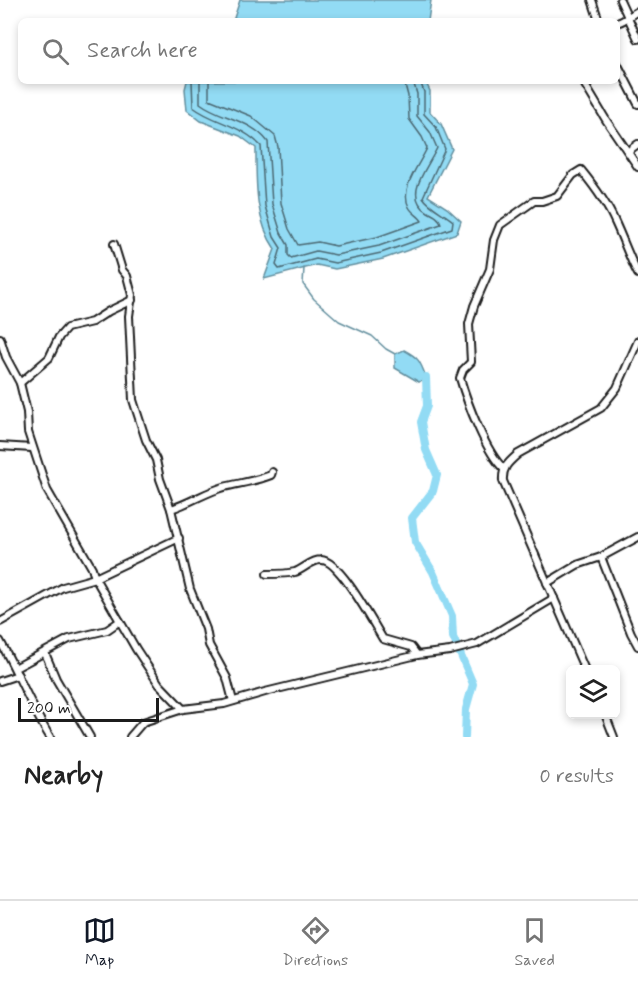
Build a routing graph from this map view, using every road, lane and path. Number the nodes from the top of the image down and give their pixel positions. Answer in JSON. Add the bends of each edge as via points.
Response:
{"nodes":[{"id":1,"x":592,"y":0,"type":"edge"},
{"id":2,"x":620,"y":0,"type":"edge"},
{"id":3,"x":638,"y":11,"type":"edge"},
{"id":4,"x":628,"y":15,"type":"junction"},
{"id":5,"x":598,"y":18,"type":"edge"},
{"id":6,"x":620,"y":22,"type":"edge"},
{"id":7,"x":638,"y":39,"type":"edge"},
{"id":8,"x":620,"y":69,"type":"edge"},
{"id":9,"x":585,"y":84,"type":"dead end"},
{"id":10,"x":638,"y":104,"type":"edge"},
{"id":11,"x":638,"y":144,"type":"edge"},
{"id":12,"x":629,"y":153,"type":"junction"},
{"id":13,"x":638,"y":167,"type":"edge"},
{"id":14,"x":114,"y":244,"type":"dead end"},
{"id":15,"x":638,"y":274,"type":"edge"},
{"id":16,"x":132,"y":300,"type":"junction"},
{"id":17,"x":0,"y":338,"type":"edge"},
{"id":18,"x":638,"y":341,"type":"edge"},
{"id":19,"x":20,"y":383,"type":"junction"},
{"id":20,"x":0,"y":446,"type":"edge"},
{"id":21,"x":32,"y":448,"type":"junction"},
{"id":22,"x":504,"y":469,"type":"junction"},
{"id":23,"x":273,"y":472,"type":"dead end"},
{"id":24,"x":171,"y":509,"type":"junction"},
{"id":25,"x":638,"y":537,"type":"edge"},
{"id":26,"x":179,"y":538,"type":"junction"},
{"id":27,"x":601,"y":558,"type":"junction"},
{"id":28,"x":267,"y":574,"type":"dead end"},
{"id":29,"x":95,"y":578,"type":"junction"},
{"id":30,"x":548,"y":583,"type":"junction"},
{"id":31,"x":554,"y":598,"type":"junction"},
{"id":32,"x":120,"y":621,"type":"junction"},
{"id":33,"x":0,"y":622,"type":"edge"},
{"id":34,"x":0,"y":641,"type":"edge"},
{"id":35,"x":638,"y":646,"type":"edge"},
{"id":36,"x":45,"y":652,"type":"junction"},
{"id":37,"x":417,"y":655,"type":"junction"},
{"id":38,"x":583,"y":665,"type":"edge"},
{"id":39,"x":16,"y":672,"type":"junction"},
{"id":40,"x":0,"y":681,"type":"edge"},
{"id":41,"x":233,"y":701,"type":"junction"},
{"id":42,"x":183,"y":709,"type":"junction"},
{"id":43,"x":607,"y":719,"type":"edge"},
{"id":44,"x":135,"y":736,"type":"edge"},
{"id":45,"x":50,"y":737,"type":"edge"},
{"id":46,"x":90,"y":737,"type":"edge"},
{"id":47,"x":615,"y":737,"type":"edge"}],
"edges":[{"from":1,"to":5,"type":"street"},
{"from":2,"to":4,"type":"street"},
{"from":3,"to":4,"type":"street"},
{"from":4,"to":6,"type":"street"},
{"from":4,"to":7,"type":"street"},
{"from":8,"to":10,"type":"street"},
{"from":9,"to":12,"type":"street"},
{"from":11,"to":12,"type":"street"},
{"from":12,"to":13,"type":"street"},
{"from":14,"to":16,"type":"street"},
{"from":15,"to":22,"type":"street","via":[[615,220],[581,170],[557,196],[534,201],[500,225],[490,269],[469,324],[471,362],[460,378],[487,446]]},
{"from":16,"to":19,"type":"street","via":[[92,322],[67,328],[58,337],[49,358]]},
{"from":16,"to":24,"type":"street","via":[[129,315],[133,400]]},
{"from":17,"to":19,"type":"street"},
{"from":18,"to":22,"type":"street","via":[[616,388],[601,408],[518,454]]},
{"from":19,"to":21,"type":"street"},
{"from":20,"to":21,"type":"street"},
{"from":21,"to":29,"type":"street","via":[[47,490]]},
{"from":22,"to":30,"type":"street","via":[[503,481]]},
{"from":23,"to":24,"type":"street"},
{"from":24,"to":26,"type":"street"},
{"from":25,"to":27,"type":"street"},
{"from":26,"to":29,"type":"street"},
{"from":26,"to":41,"type":"street","via":[[190,589]]},
{"from":27,"to":30,"type":"street","via":[[577,565]]},
{"from":27,"to":35,"type":"street"},
{"from":28,"to":37,"type":"street","via":[[296,572],[321,560],[331,562],[383,639],[411,647]]},
{"from":29,"to":32,"type":"street"},
{"from":29,"to":33,"type":"street","via":[[63,587]]},
{"from":30,"to":31,"type":"street"},
{"from":31,"to":37,"type":"street","via":[[477,644]]},
{"from":31,"to":38,"type":"street"},
{"from":32,"to":36,"type":"street","via":[[107,630],[76,636]]},
{"from":32,"to":42,"type":"street","via":[[159,684]]},
{"from":34,"to":39,"type":"street"},
{"from":36,"to":39,"type":"street"},
{"from":36,"to":46,"type":"street"},
{"from":37,"to":41,"type":"street"},
{"from":39,"to":40,"type":"street"},
{"from":39,"to":45,"type":"street"},
{"from":41,"to":42,"type":"street"},
{"from":42,"to":44,"type":"street","via":[[143,722]]},
{"from":43,"to":47,"type":"street"}]}
